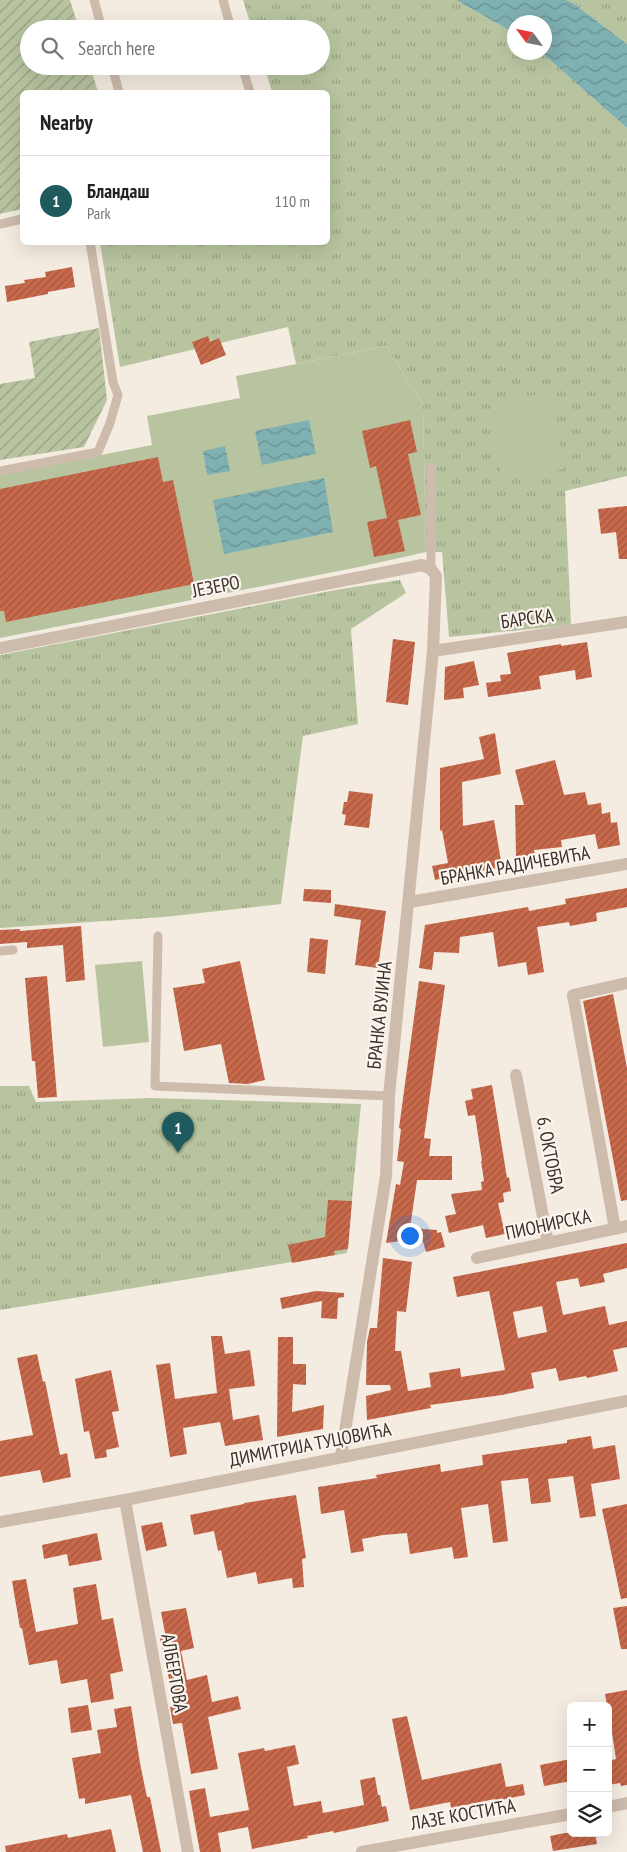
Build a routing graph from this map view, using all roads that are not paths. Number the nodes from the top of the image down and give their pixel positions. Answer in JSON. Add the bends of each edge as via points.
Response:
{"nodes":[{"id":1,"x":94,"y":0,"type":"edge"},
{"id":2,"x":223,"y":0,"type":"edge"},
{"id":3,"x":100,"y":20,"type":"edge"},
{"id":4,"x":229,"y":20,"type":"edge"},
{"id":5,"x":114,"y":75,"type":"edge"},
{"id":6,"x":245,"y":75,"type":"edge"},
{"id":7,"x":118,"y":90,"type":"edge"},
{"id":8,"x":249,"y":90,"type":"edge"},
{"id":9,"x":20,"y":219,"type":"edge"},
{"id":10,"x":0,"y":224,"type":"edge"},
{"id":11,"x":90,"y":245,"type":"edge"},
{"id":12,"x":431,"y":467,"type":"dead end"},
{"id":13,"x":0,"y":471,"type":"edge"},
{"id":14,"x":433,"y":573,"type":"junction"},
{"id":15,"x":627,"y":622,"type":"edge"},
{"id":16,"x":0,"y":648,"type":"edge"},
{"id":17,"x":433,"y":651,"type":"junction"},
{"id":18,"x":627,"y":864,"type":"edge"},
{"id":19,"x":410,"y":902,"type":"junction"},
{"id":20,"x":158,"y":936,"type":"dead end"},
{"id":21,"x":13,"y":950,"type":"dead end"},
{"id":22,"x":0,"y":951,"type":"edge"},
{"id":23,"x":627,"y":983,"type":"edge"},
{"id":24,"x":516,"y":1075,"type":"dead end"},
{"id":25,"x":389,"y":1096,"type":"junction"},
{"id":26,"x":621,"y":1228,"type":"edge"},
{"id":27,"x":548,"y":1243,"type":"junction"},
{"id":28,"x":477,"y":1258,"type":"dead end"},
{"id":29,"x":627,"y":1401,"type":"edge"},
{"id":30,"x":341,"y":1456,"type":"junction"},
{"id":31,"x":125,"y":1500,"type":"junction"},
{"id":32,"x":0,"y":1522,"type":"edge"},
{"id":33,"x":627,"y":1803,"type":"edge"},
{"id":34,"x":612,"y":1806,"type":"edge"},
{"id":35,"x":567,"y":1815,"type":"edge"},
{"id":36,"x":188,"y":1852,"type":"edge"},
{"id":37,"x":362,"y":1852,"type":"edge"}],
"edges":[{"from":1,"to":3,"type":"lane"},
{"from":2,"to":4,"type":"lane"},
{"from":5,"to":7,"type":"lane"},
{"from":6,"to":8,"type":"lane"},
{"from":9,"to":10,"type":"lane"},
{"from":11,"to":13,"type":"lane","via":[[113,382],[118,395],[110,424],[98,452]]},
{"from":12,"to":14,"type":"lane"},
{"from":14,"to":16,"type":"street","name":"ЈЕЗЕРО","via":[[422,565]]},
{"from":14,"to":17,"type":"street","name":"БРАНКА ВУЈИНА"},
{"from":15,"to":17,"type":"street","name":"БАРСКА"},
{"from":17,"to":19,"type":"street","name":"БРАНКА ВУЈИНА"},
{"from":18,"to":19,"type":"street","name":"БРАНКА РАДИЧЕВИЋА"},
{"from":19,"to":25,"type":"street","name":"БРАНКА ВУЈИНА"},
{"from":20,"to":25,"type":"lane","via":[[154,1086]]},
{"from":21,"to":22,"type":"lane"},
{"from":23,"to":26,"type":"street","via":[[573,995]]},
{"from":24,"to":27,"type":"street","name":"6. ОКТОБРА"},
{"from":25,"to":30,"type":"street","name":"БРАНКА ВУЈИНА","via":[[386,1176]]},
{"from":26,"to":27,"type":"street","name":"ПИОНИРСКА"},
{"from":27,"to":28,"type":"street","name":"ПИОНИРСКА"},
{"from":29,"to":30,"type":"street","name":"ДИМИТРИЈА ТУЦОВИЋА"},
{"from":30,"to":31,"type":"street","name":"ДИМИТРИЈА ТУЦОВИЋА"},
{"from":31,"to":32,"type":"street","name":"ДИМИТРИЈА ТУЦОВИЋА"},
{"from":31,"to":36,"type":"street","name":"АЛБЕРТОВА"},
{"from":33,"to":34,"type":"street"},
{"from":35,"to":37,"type":"street","name":"ЛАЗЕ КОСТИЋА"}]}
